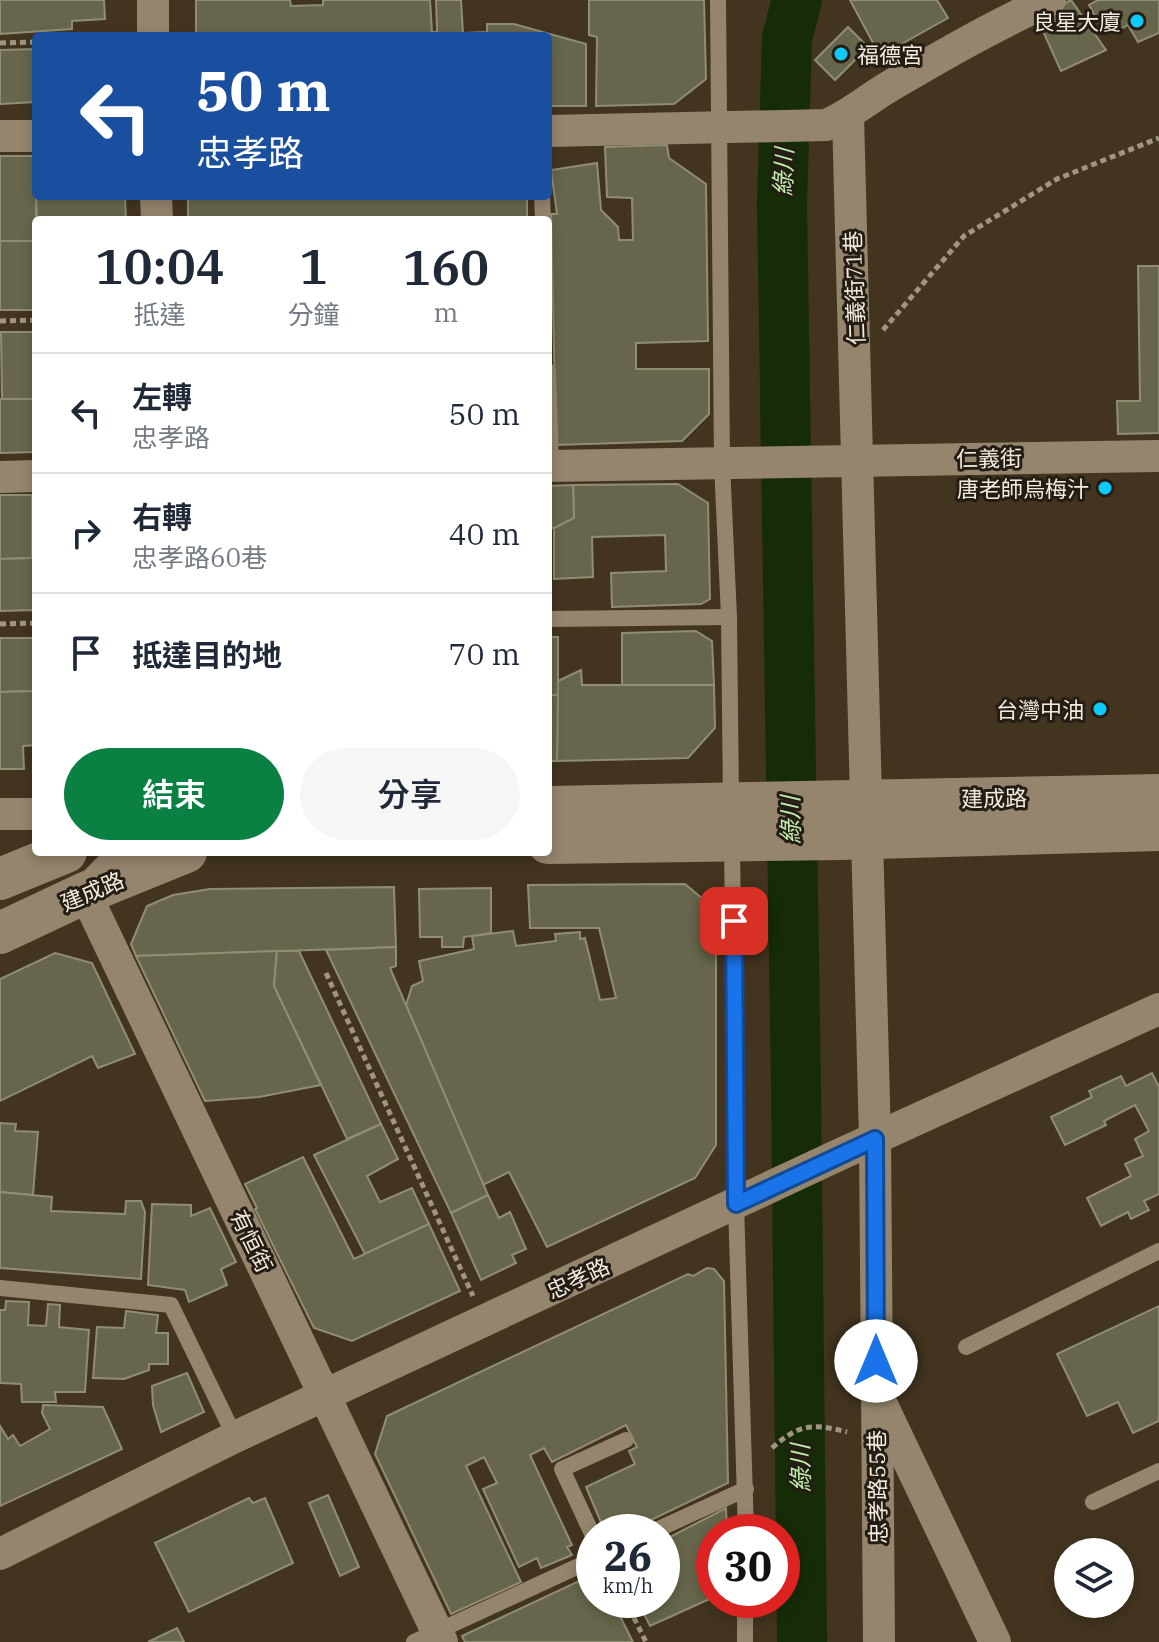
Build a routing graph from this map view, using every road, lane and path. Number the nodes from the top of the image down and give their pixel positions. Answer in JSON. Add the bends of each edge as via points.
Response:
{"nodes":[{"id":1,"x":153,"y":0,"type":"edge"},
{"id":2,"x":718,"y":0,"type":"edge"},
{"id":3,"x":1050,"y":0,"type":"edge"},
{"id":4,"x":153,"y":32,"type":"edge"},
{"id":5,"x":32,"y":42,"type":"edge"},
{"id":6,"x":0,"y":43,"type":"edge"},
{"id":7,"x":848,"y":116,"type":"junction"},
{"id":8,"x":721,"y":128,"type":"junction"},
{"id":9,"x":552,"y":131,"type":"edge"},
{"id":10,"x":0,"y":136,"type":"edge"},
{"id":11,"x":32,"y":136,"type":"edge"},
{"id":12,"x":1159,"y":138,"type":"edge"},
{"id":13,"x":32,"y":320,"type":"edge"},
{"id":14,"x":0,"y":321,"type":"edge"},
{"id":15,"x":856,"y":360,"type":"junction"},
{"id":16,"x":1159,"y":456,"type":"edge"},
{"id":17,"x":858,"y":460,"type":"junction"},
{"id":18,"x":722,"y":464,"type":"junction"},
{"id":19,"x":552,"y":466,"type":"edge"},
{"id":20,"x":32,"y":476,"type":"edge"},
{"id":21,"x":0,"y":477,"type":"edge"},
{"id":22,"x":729,"y":617,"type":"junction"},
{"id":23,"x":552,"y":619,"type":"edge"},
{"id":24,"x":32,"y":623,"type":"edge"},
{"id":25,"x":0,"y":624,"type":"edge"},
{"id":26,"x":1159,"y":795,"type":"edge"},
{"id":27,"x":552,"y":807,"type":"edge"},
{"id":28,"x":0,"y":814,"type":"edge"},
{"id":29,"x":32,"y":814,"type":"edge"},
{"id":30,"x":847,"y":819,"type":"junction"},
{"id":31,"x":742,"y":822,"type":"junction"},
{"id":32,"x":1159,"y":830,"type":"edge"},
{"id":33,"x":552,"y":843,"type":"edge"},
{"id":34,"x":56,"y":856,"type":"edge"},
{"id":35,"x":121,"y":856,"type":"edge"},
{"id":36,"x":176,"y":856,"type":"edge"},
{"id":37,"x":0,"y":879,"type":"edge"},
{"id":38,"x":85,"y":893,"type":"junction"},
{"id":39,"x":0,"y":933,"type":"edge"},
{"id":40,"x":326,"y":973,"type":"dead end"},
{"id":41,"x":1159,"y":1009,"type":"edge"},
{"id":42,"x":875,"y":1139,"type":"junction"},
{"id":43,"x":736,"y":1204,"type":"junction"},
{"id":44,"x":1159,"y":1251,"type":"edge"},
{"id":45,"x":0,"y":1288,"type":"edge"},
{"id":46,"x":484,"y":1322,"type":"junction"},
{"id":47,"x":966,"y":1347,"type":"dead end"},
{"id":48,"x":876,"y":1392,"type":"junction"},
{"id":49,"x":325,"y":1395,"type":"junction"},
{"id":50,"x":847,"y":1432,"type":"dead end"},
{"id":51,"x":235,"y":1437,"type":"junction"},
{"id":52,"x":626,"y":1440,"type":"dead end"},
{"id":53,"x":772,"y":1448,"type":"dead end"},
{"id":54,"x":1159,"y":1471,"type":"edge"},
{"id":55,"x":746,"y":1489,"type":"junction"},
{"id":56,"x":1093,"y":1502,"type":"dead end"},
{"id":57,"x":583,"y":1514,"type":"edge"},
{"id":58,"x":746,"y":1514,"type":"edge"},
{"id":59,"x":680,"y":1519,"type":"edge"},
{"id":60,"x":0,"y":1554,"type":"edge"},
{"id":61,"x":576,"y":1568,"type":"edge"},
{"id":62,"x":634,"y":1618,"type":"edge"},
{"id":63,"x":745,"y":1618,"type":"edge"},
{"id":64,"x":431,"y":1638,"type":"edge"},
{"id":65,"x":646,"y":1642,"type":"edge"},
{"id":66,"x":745,"y":1642,"type":"edge"},
{"id":67,"x":879,"y":1642,"type":"edge"},
{"id":68,"x":995,"y":1642,"type":"edge"}],
"edges":[{"from":1,"to":4,"type":"street"},
{"from":2,"to":8,"type":"lane"},
{"from":3,"to":7,"type":"street","via":[[993,26]]},
{"from":5,"to":6,"type":"path"},
{"from":7,"to":8,"type":"street","via":[[826,125]]},
{"from":7,"to":15,"type":"street","name":"仁義街71巷"},
{"from":8,"to":9,"type":"street"},
{"from":8,"to":18,"type":"lane"},
{"from":10,"to":11,"type":"street"},
{"from":12,"to":15,"type":"path","via":[[1057,179],[964,236]]},
{"from":13,"to":14,"type":"path"},
{"from":15,"to":17,"type":"street","name":"仁義街71巷"},
{"from":16,"to":17,"type":"street","name":"仁義街"},
{"from":17,"to":18,"type":"street","name":"仁義街"},
{"from":17,"to":30,"type":"street","name":"仁義街71巷"},
{"from":18,"to":19,"type":"street"},
{"from":18,"to":22,"type":"lane"},
{"from":20,"to":21,"type":"street"},
{"from":22,"to":23,"type":"lane"},
{"from":22,"to":31,"type":"lane"},
{"from":24,"to":25,"type":"path"},
{"from":26,"to":30,"type":"street","name":"建成路"},
{"from":27,"to":31,"type":"street"},
{"from":28,"to":29,"type":"street"},
{"from":30,"to":31,"type":"street"},
{"from":30,"to":32,"type":"street","name":"建成路"},
{"from":30,"to":42,"type":"street","name":"忠孝路55巷"},
{"from":31,"to":33,"type":"street"},
{"from":31,"to":43,"type":"lane"},
{"from":34,"to":37,"type":"street","name":"建成路"},
{"from":35,"to":38,"type":"street"},
{"from":36,"to":38,"type":"street","name":"建成路"},
{"from":38,"to":39,"type":"street","name":"建成路"},
{"from":38,"to":49,"type":"street","name":"有恒街"},
{"from":40,"to":46,"type":"path"},
{"from":41,"to":42,"type":"street","name":"忠孝路"},
{"from":42,"to":43,"type":"street","name":"忠孝路"},
{"from":42,"to":48,"type":"street","name":"忠孝路55巷"},
{"from":43,"to":46,"type":"street","name":"忠孝路"},
{"from":43,"to":55,"type":"lane"},
{"from":44,"to":47,"type":"lane"},
{"from":45,"to":51,"type":"lane","via":[[171,1305]]},
{"from":46,"to":49,"type":"street","name":"忠孝路"},
{"from":48,"to":67,"type":"street","name":"忠孝路55巷"},
{"from":48,"to":68,"type":"street"},
{"from":49,"to":51,"type":"street","name":"忠孝路"},
{"from":49,"to":64,"type":"street","name":"有恒街"},
{"from":50,"to":53,"type":"path","via":[[822,1425],[803,1427]]},
{"from":51,"to":60,"type":"street","name":"忠孝路"},
{"from":52,"to":57,"type":"lane","via":[[562,1469]]},
{"from":54,"to":56,"type":"lane"},
{"from":55,"to":58,"type":"lane"},
{"from":55,"to":59,"type":"lane"},
{"from":61,"to":64,"type":"lane"},
{"from":62,"to":65,"type":"path"},
{"from":63,"to":66,"type":"lane"}]}
